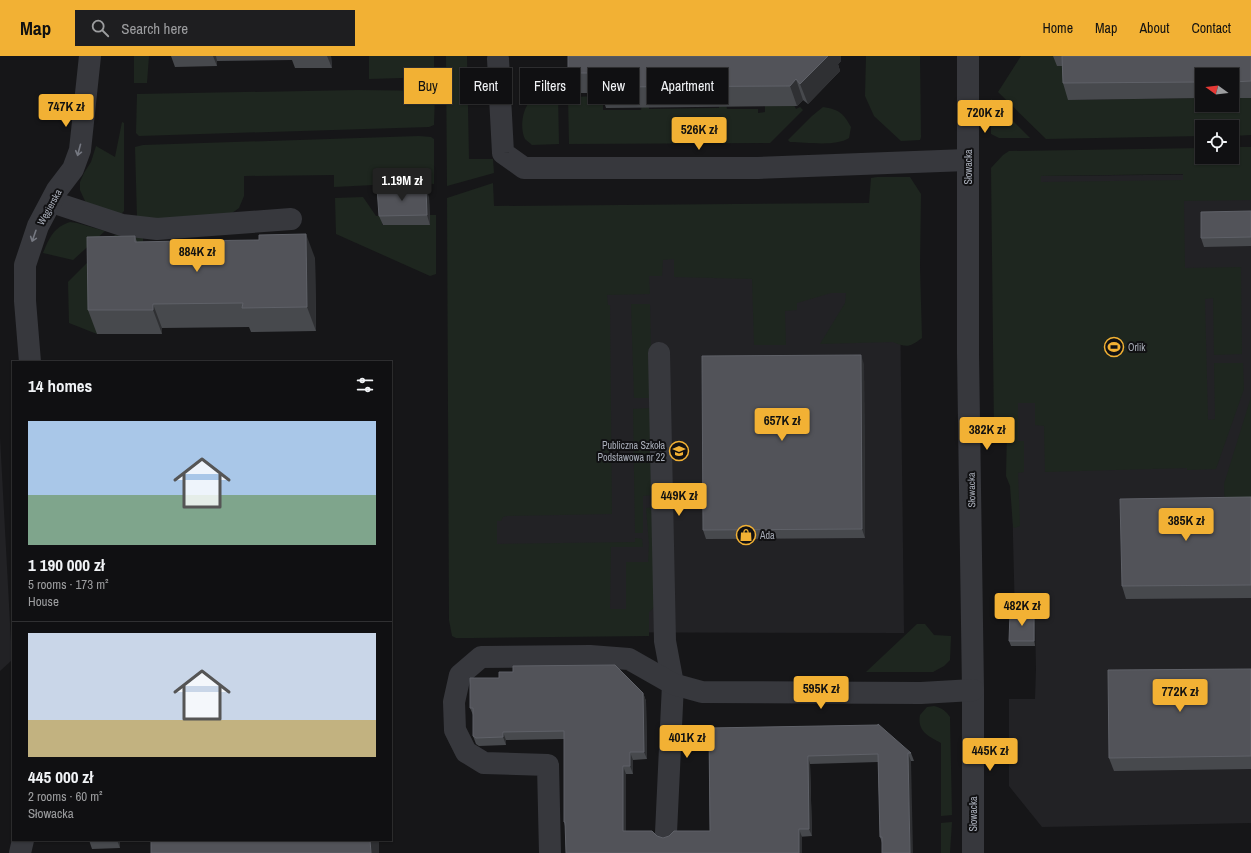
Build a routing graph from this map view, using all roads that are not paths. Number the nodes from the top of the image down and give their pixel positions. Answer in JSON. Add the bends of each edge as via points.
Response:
{"nodes":[{"id":1,"x":90,"y":56,"type":"edge"},
{"id":2,"x":968,"y":56,"type":"edge"},
{"id":3,"x":503,"y":57,"type":"edge"},
{"id":4,"x":967,"y":160,"type":"junction"},
{"id":5,"x":52,"y":202,"type":"junction"},
{"id":6,"x":291,"y":219,"type":"dead end"},
{"id":7,"x":659,"y":353,"type":"dead end"},
{"id":8,"x":30,"y":361,"type":"edge"},
{"id":9,"x":673,"y":684,"type":"junction"},
{"id":10,"x":973,"y":690,"type":"junction"},
{"id":11,"x":666,"y":833,"type":"dead end"},
{"id":12,"x":23,"y":841,"type":"edge"},
{"id":13,"x":20,"y":853,"type":"edge"},
{"id":14,"x":550,"y":853,"type":"edge"},
{"id":15,"x":973,"y":853,"type":"edge"}],
"edges":[{"from":1,"to":5,"type":"street","name":"Węgierska","one_way":true,"via":[[80,150]]},
{"from":2,"to":4,"type":"street","name":"Słowacka"},
{"from":3,"to":4,"type":"street","via":[[502,153],[524,168],[758,168]]},
{"from":4,"to":10,"type":"street","name":"Słowacka"},
{"from":5,"to":6,"type":"street","via":[[122,225],[157,229]]},
{"from":5,"to":8,"type":"street","name":"Węgierska","one_way":true,"via":[[38,226],[25,265]]},
{"from":7,"to":9,"type":"street","via":[[665,641]]},
{"from":9,"to":10,"type":"street","via":[[702,692],[921,693]]},
{"from":9,"to":11,"type":"street"},
{"from":9,"to":14,"type":"street","via":[[629,659],[590,656],[481,657],[460,675],[454,702],[455,730],[466,752],[484,763],[548,765]]},
{"from":10,"to":15,"type":"street","name":"Słowacka"},
{"from":12,"to":13,"type":"street"}]}
